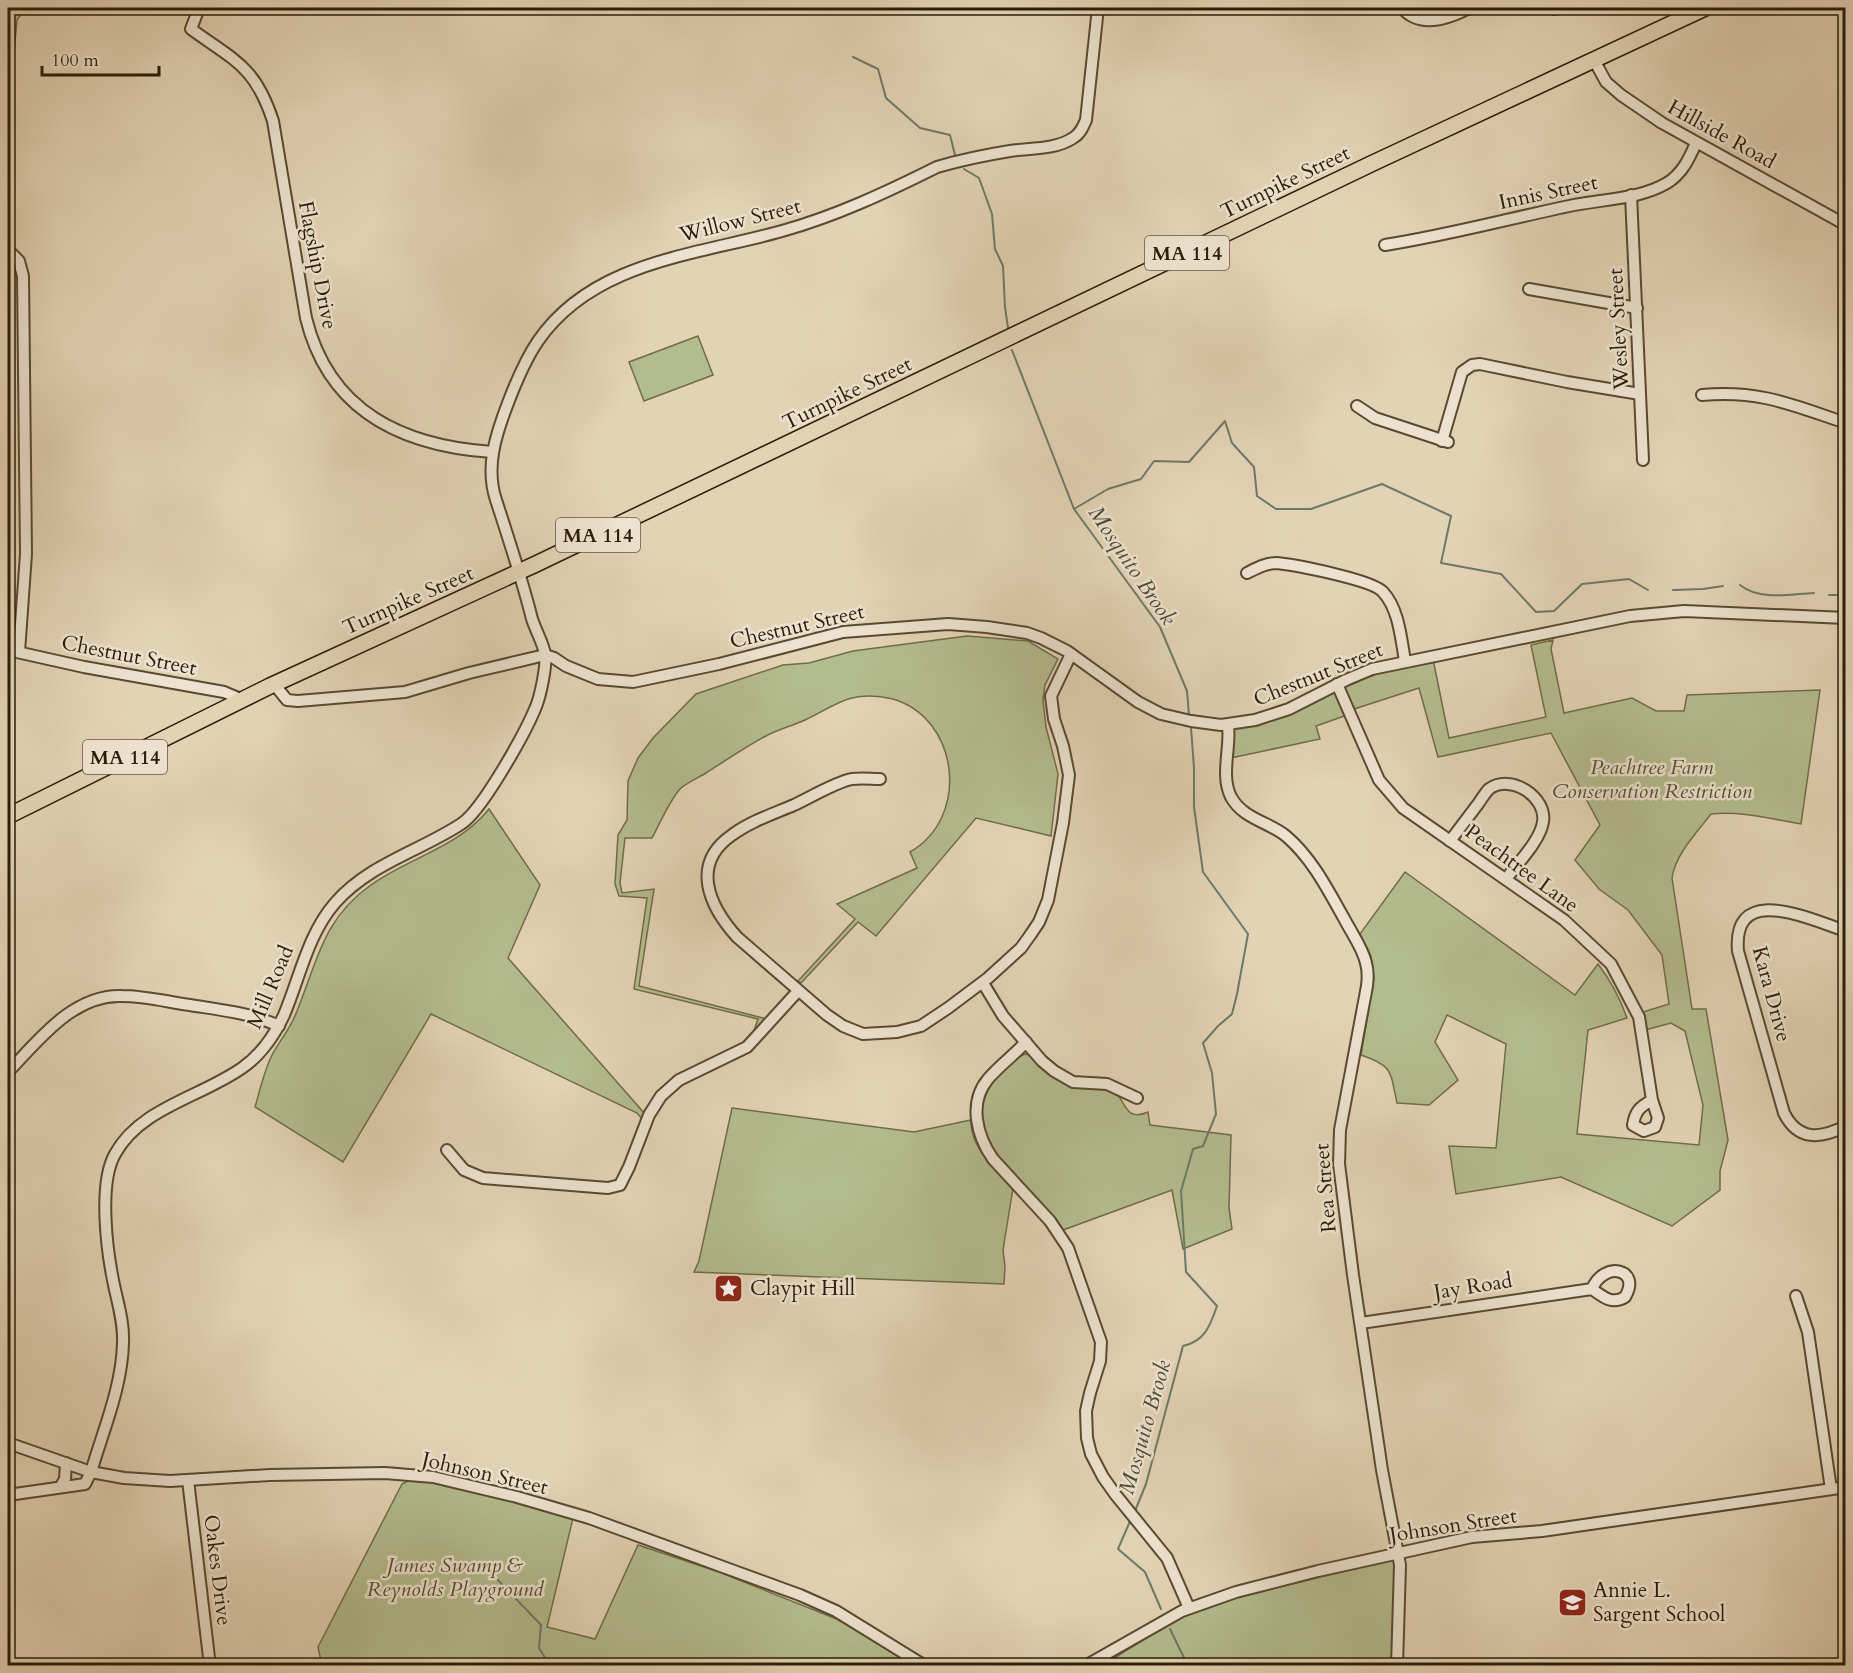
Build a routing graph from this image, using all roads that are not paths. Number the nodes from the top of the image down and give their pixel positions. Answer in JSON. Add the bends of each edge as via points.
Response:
{"nodes":[{"id":1,"x":199,"y":8,"type":"edge"},
{"id":2,"x":1098,"y":8,"type":"edge"},
{"id":3,"x":1402,"y":8,"type":"edge"},
{"id":4,"x":1469,"y":8,"type":"edge"},
{"id":5,"x":1705,"y":8,"type":"edge"},
{"id":6,"x":1594,"y":60,"type":"junction"},
{"id":7,"x":1696,"y":143,"type":"junction"},
{"id":8,"x":1631,"y":195,"type":"junction"},
{"id":9,"x":1845,"y":225,"type":"edge"},
{"id":10,"x":1386,"y":245,"type":"dead end"},
{"id":11,"x":8,"y":250,"type":"edge"},
{"id":12,"x":1529,"y":289,"type":"dead end"},
{"id":13,"x":1637,"y":308,"type":"junction"},
{"id":14,"x":1640,"y":394,"type":"junction"},
{"id":15,"x":1702,"y":395,"type":"dead end"},
{"id":16,"x":1357,"y":406,"type":"dead end"},
{"id":17,"x":1845,"y":423,"type":"edge"},
{"id":18,"x":492,"y":452,"type":"junction"},
{"id":19,"x":1643,"y":460,"type":"dead end"},
{"id":20,"x":520,"y":572,"type":"junction"},
{"id":21,"x":1247,"y":573,"type":"dead end"},
{"id":22,"x":1845,"y":618,"type":"edge"},
{"id":23,"x":13,"y":651,"type":"edge"},
{"id":24,"x":1071,"y":654,"type":"junction"},
{"id":25,"x":545,"y":656,"type":"junction"},
{"id":26,"x":1405,"y":661,"type":"junction"},
{"id":27,"x":274,"y":684,"type":"junction"},
{"id":28,"x":1337,"y":684,"type":"junction"},
{"id":29,"x":243,"y":700,"type":"junction"},
{"id":30,"x":1228,"y":725,"type":"junction"},
{"id":31,"x":880,"y":779,"type":"dead end"},
{"id":32,"x":8,"y":816,"type":"edge"},
{"id":33,"x":1450,"y":841,"type":"junction"},
{"id":34,"x":1506,"y":879,"type":"junction"},
{"id":35,"x":1845,"y":931,"type":"edge"},
{"id":36,"x":983,"y":983,"type":"junction"},
{"id":37,"x":798,"y":991,"type":"junction"},
{"id":38,"x":279,"y":1026,"type":"junction"},
{"id":39,"x":1026,"y":1042,"type":"junction"},
{"id":40,"x":8,"y":1072,"type":"edge"},
{"id":41,"x":1137,"y":1098,"type":"dead end"},
{"id":42,"x":1652,"y":1100,"type":"dead end"},
{"id":43,"x":1845,"y":1126,"type":"edge"},
{"id":44,"x":447,"y":1150,"type":"dead end"},
{"id":45,"x":1592,"y":1288,"type":"dead end"},
{"id":46,"x":1796,"y":1296,"type":"dead end"},
{"id":47,"x":1361,"y":1323,"type":"junction"},
{"id":48,"x":8,"y":1443,"type":"edge"},
{"id":49,"x":66,"y":1463,"type":"junction"},
{"id":50,"x":91,"y":1472,"type":"junction"},
{"id":51,"x":188,"y":1480,"type":"junction"},
{"id":52,"x":61,"y":1486,"type":"junction"},
{"id":53,"x":1845,"y":1487,"type":"edge"},
{"id":54,"x":1831,"y":1489,"type":"junction"},
{"id":55,"x":8,"y":1495,"type":"edge"},
{"id":56,"x":1398,"y":1552,"type":"junction"},
{"id":57,"x":1189,"y":1608,"type":"junction"},
{"id":58,"x":210,"y":1665,"type":"edge"},
{"id":59,"x":925,"y":1665,"type":"edge"},
{"id":60,"x":1085,"y":1665,"type":"edge"},
{"id":61,"x":1397,"y":1665,"type":"edge"}],
"edges":[{"from":1,"to":18,"type":"street","name":"Flagship Drive","via":[[191,29],[253,77],[273,121],[306,318],[327,370],[351,401],[400,433],[430,444]]},
{"from":2,"to":18,"type":"street","name":"Willow Street","via":[[1086,120],[1074,138],[1056,146],[955,161],[821,219],[653,263],[603,285],[566,310],[539,339],[516,382]]},
{"from":3,"to":4,"type":"street","via":[[1413,18],[1432,21]]},
{"from":5,"to":6,"type":"highway","name":"Turnpike Street","number":"MA 114"},
{"from":6,"to":7,"type":"street","name":"Hillside Road","via":[[1606,82],[1621,95]]},
{"from":6,"to":20,"type":"highway","name":"Turnpike Street","number":"MA 114"},
{"from":7,"to":8,"type":"street","name":"Innis Street","via":[[1673,180]]},
{"from":7,"to":9,"type":"street","name":"Hillside Road"},
{"from":8,"to":10,"type":"street","name":"Innis Street"},
{"from":8,"to":13,"type":"street","name":"Wesley Street"},
{"from":11,"to":23,"type":"street","via":[[19,261],[22,276],[26,554]]},
{"from":12,"to":13,"type":"street"},
{"from":13,"to":14,"type":"street","name":"Wesley Street"},
{"from":14,"to":16,"type":"street","via":[[1472,365],[1462,372],[1445,441],[1375,418]]},
{"from":14,"to":19,"type":"street","name":"Wesley Street"},
{"from":15,"to":17,"type":"street","via":[[1725,393],[1781,400]]},
{"from":18,"to":20,"type":"street","name":"Willow Street","via":[[495,497]]},
{"from":20,"to":25,"type":"street","name":"Mill Road"},
{"from":20,"to":27,"type":"highway","name":"Turnpike Street","number":"MA 114"},
{"from":21,"to":26,"type":"street","via":[[1276,563],[1378,586],[1396,618]]},
{"from":22,"to":26,"type":"street","name":"Chestnut Street","via":[[1683,611],[1630,616]]},
{"from":23,"to":29,"type":"street","name":"Chestnut Street","via":[[84,668],[224,692]]},
{"from":24,"to":25,"type":"street","name":"Chestnut Street","via":[[1027,633],[948,624],[843,632],[633,682],[598,679]]},
{"from":24,"to":30,"type":"street","name":"Chestnut Street","via":[[1125,694],[1156,711],[1184,720]]},
{"from":24,"to":36,"type":"street","via":[[1051,696],[1069,775],[1048,900],[1021,948]]},
{"from":25,"to":27,"type":"street","via":[[389,694],[298,701],[287,700]]},
{"from":25,"to":38,"type":"street","name":"Mill Road","via":[[535,710],[481,803],[461,825],[382,866],[336,902],[315,932]]},
{"from":26,"to":28,"type":"street","name":"Chestnut Street"},
{"from":27,"to":29,"type":"highway","name":"Turnpike Street","number":"MA 114"},
{"from":28,"to":30,"type":"street","name":"Chestnut Street","via":[[1289,709]]},
{"from":28,"to":33,"type":"street","name":"Peachtree Lane","via":[[1379,780],[1403,808]]},
{"from":29,"to":32,"type":"highway","name":"Turnpike Street","number":"MA 114"},
{"from":30,"to":47,"type":"street","name":"Rea Street","via":[[1227,782],[1232,799],[1252,818],[1277,829],[1313,866],[1366,962],[1367,986],[1339,1146],[1342,1195]]},
{"from":31,"to":37,"type":"street","via":[[850,779],[749,824],[720,844],[710,860],[708,884],[718,913],[737,937]]},
{"from":33,"to":34,"type":"street","name":"Peachtree Lane"},
{"from":33,"to":34,"type":"street","via":[[1489,789],[1519,786],[1533,795],[1543,810],[1539,835]]},
{"from":34,"to":42,"type":"street","name":"Peachtree Lane","via":[[1564,920],[1611,964],[1639,1017]]},
{"from":35,"to":43,"type":"street","name":"Kara Drive","via":[[1791,911],[1765,909],[1746,918],[1737,940],[1790,1124],[1817,1136]]},
{"from":36,"to":37,"type":"street","via":[[921,1026],[872,1035],[843,1026]]},
{"from":36,"to":39,"type":"street","via":[[1003,1016]]},
{"from":37,"to":44,"type":"street","via":[[747,1047],[685,1077],[661,1096],[620,1185],[608,1188],[483,1178],[464,1170]]},
{"from":38,"to":40,"type":"street","via":[[237,1012],[120,996],[100,999],[60,1020]]},
{"from":38,"to":50,"type":"street","name":"Mill Road","via":[[261,1052],[243,1068],[141,1124],[113,1157],[106,1182],[107,1237],[123,1345],[113,1398]]},
{"from":39,"to":41,"type":"street","via":[[1062,1077],[1073,1082],[1107,1084]]},
{"from":39,"to":57,"type":"street","via":[[987,1080],[977,1102],[977,1125],[993,1159],[1050,1221],[1068,1248],[1101,1342],[1100,1361],[1087,1402],[1091,1454],[1103,1477],[1167,1558]]},
{"from":45,"to":47,"type":"street","name":"Jay Road"},
{"from":46,"to":54,"type":"street","via":[[1808,1332]]},
{"from":47,"to":56,"type":"street","name":"Rea Street"},
{"from":48,"to":49,"type":"street","name":"Johnson Street"},
{"from":49,"to":50,"type":"street","name":"Johnson Street"},
{"from":49,"to":52,"type":"street"},
{"from":50,"to":51,"type":"street","name":"Johnson Street","via":[[124,1478]]},
{"from":50,"to":52,"type":"street","via":[[85,1484]]},
{"from":51,"to":58,"type":"street","name":"Oakes Drive"},
{"from":51,"to":59,"type":"street","name":"Johnson Street","via":[[384,1473],[433,1477],[517,1497],[589,1518],[800,1595],[836,1611]]},
{"from":52,"to":55,"type":"street"},
{"from":53,"to":54,"type":"street","name":"Johnson Street"},
{"from":54,"to":56,"type":"street","name":"Johnson Street","via":[[1542,1531],[1472,1537]]},
{"from":56,"to":57,"type":"street","name":"Johnson Street","via":[[1254,1586]]},
{"from":56,"to":61,"type":"street","name":"Rea Street","via":[[1401,1575]]},
{"from":57,"to":60,"type":"street","name":"Johnson Street"}]}
